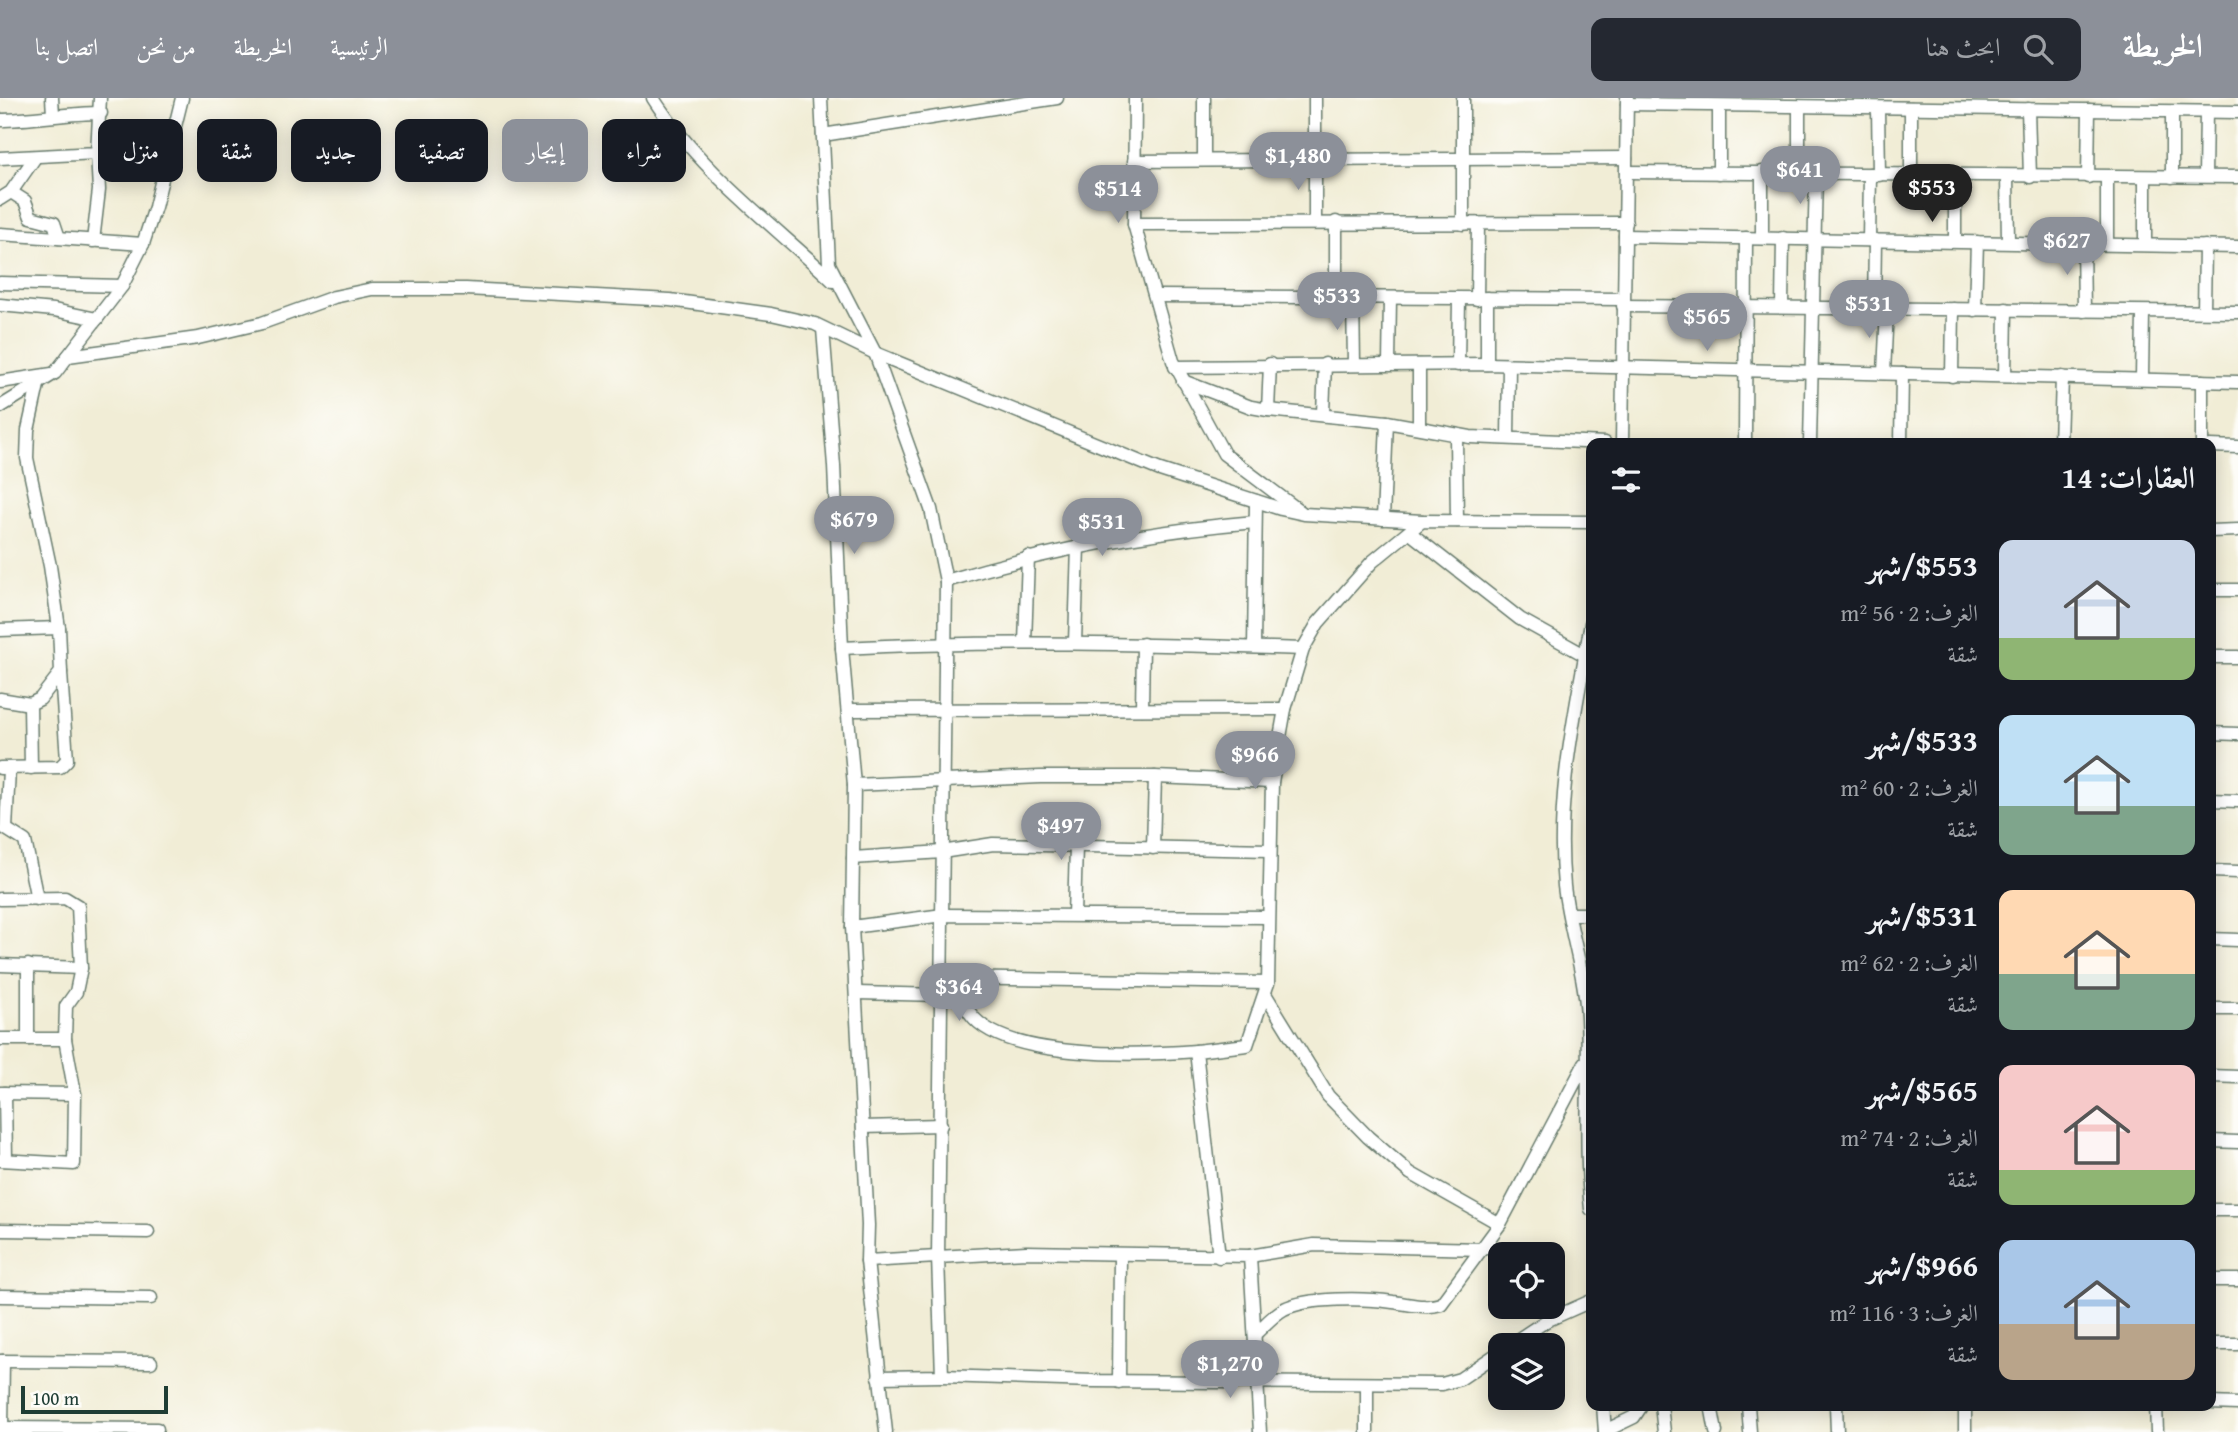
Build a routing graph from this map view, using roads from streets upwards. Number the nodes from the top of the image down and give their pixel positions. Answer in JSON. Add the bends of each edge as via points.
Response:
{"nodes":[{"id":1,"x":52,"y":98,"type":"edge"},
{"id":2,"x":100,"y":98,"type":"edge"},
{"id":3,"x":182,"y":98,"type":"edge"},
{"id":4,"x":653,"y":98,"type":"edge"},
{"id":5,"x":821,"y":98,"type":"edge"},
{"id":6,"x":1057,"y":98,"type":"edge"},
{"id":7,"x":1135,"y":98,"type":"edge"},
{"id":8,"x":1204,"y":98,"type":"edge"},
{"id":9,"x":1314,"y":98,"type":"edge"},
{"id":10,"x":1462,"y":98,"type":"edge"},
{"id":11,"x":1627,"y":101,"type":"edge"},
{"id":12,"x":1781,"y":102,"type":"edge"},
{"id":13,"x":1960,"y":103,"type":"edge"},
{"id":14,"x":1884,"y":104,"type":"edge"},
{"id":15,"x":1919,"y":104,"type":"edge"},
{"id":16,"x":2146,"y":105,"type":"edge"},
{"id":17,"x":1719,"y":106,"type":"junction"},
{"id":18,"x":1799,"y":108,"type":"junction"},
{"id":19,"x":2028,"y":109,"type":"junction"},
{"id":20,"x":2089,"y":110,"type":"junction"},
{"id":21,"x":2172,"y":111,"type":"junction"},
{"id":22,"x":2206,"y":112,"type":"junction"},
{"id":23,"x":2238,"y":112,"type":"edge"},
{"id":24,"x":101,"y":113,"type":"junction"},
{"id":25,"x":53,"y":114,"type":"junction"},
{"id":26,"x":0,"y":120,"type":"edge"},
{"id":27,"x":823,"y":135,"type":"junction"},
{"id":28,"x":97,"y":153,"type":"junction"},
{"id":29,"x":1626,"y":158,"type":"junction"},
{"id":30,"x":0,"y":159,"type":"edge"},
{"id":31,"x":34,"y":159,"type":"junction"},
{"id":32,"x":1463,"y":159,"type":"junction"},
{"id":33,"x":1134,"y":160,"type":"junction"},
{"id":34,"x":1204,"y":160,"type":"junction"},
{"id":35,"x":1314,"y":160,"type":"junction"},
{"id":36,"x":1626,"y":172,"type":"junction"},
{"id":37,"x":1762,"y":172,"type":"junction"},
{"id":38,"x":1799,"y":172,"type":"junction"},
{"id":39,"x":1718,"y":173,"type":"junction"},
{"id":40,"x":1816,"y":173,"type":"junction"},
{"id":41,"x":1874,"y":174,"type":"junction"},
{"id":42,"x":1911,"y":176,"type":"junction"},
{"id":43,"x":2007,"y":176,"type":"junction"},
{"id":44,"x":2205,"y":176,"type":"junction"},
{"id":45,"x":1955,"y":177,"type":"junction"},
{"id":46,"x":2030,"y":177,"type":"junction"},
{"id":47,"x":2088,"y":177,"type":"junction"},
{"id":48,"x":2172,"y":177,"type":"junction"},
{"id":49,"x":2238,"y":177,"type":"edge"},
{"id":50,"x":2107,"y":178,"type":"junction"},
{"id":51,"x":2145,"y":178,"type":"junction"},
{"id":52,"x":6,"y":195,"type":"edge"},
{"id":53,"x":1315,"y":222,"type":"junction"},
{"id":54,"x":1335,"y":222,"type":"junction"},
{"id":55,"x":1463,"y":224,"type":"junction"},
{"id":56,"x":1478,"y":224,"type":"junction"},
{"id":57,"x":1134,"y":225,"type":"junction"},
{"id":58,"x":1625,"y":230,"type":"junction"},
{"id":59,"x":0,"y":234,"type":"edge"},
{"id":60,"x":59,"y":238,"type":"junction"},
{"id":61,"x":1746,"y":238,"type":"junction"},
{"id":62,"x":1762,"y":238,"type":"junction"},
{"id":63,"x":1783,"y":238,"type":"junction"},
{"id":64,"x":1816,"y":239,"type":"junction"},
{"id":65,"x":1872,"y":240,"type":"junction"},
{"id":66,"x":93,"y":241,"type":"junction"},
{"id":67,"x":1955,"y":241,"type":"junction"},
{"id":68,"x":2008,"y":241,"type":"junction"},
{"id":69,"x":1977,"y":242,"type":"junction"},
{"id":70,"x":2083,"y":243,"type":"junction"},
{"id":71,"x":143,"y":244,"type":"junction"},
{"id":72,"x":2107,"y":244,"type":"junction"},
{"id":73,"x":2145,"y":244,"type":"junction"},
{"id":74,"x":2205,"y":246,"type":"junction"},
{"id":75,"x":2238,"y":247,"type":"edge"},
{"id":76,"x":0,"y":284,"type":"edge"},
{"id":77,"x":122,"y":286,"type":"junction"},
{"id":78,"x":841,"y":288,"type":"junction"},
{"id":79,"x":1156,"y":296,"type":"junction"},
{"id":80,"x":1336,"y":298,"type":"junction"},
{"id":81,"x":1353,"y":298,"type":"junction"},
{"id":82,"x":1390,"y":298,"type":"junction"},
{"id":83,"x":1459,"y":299,"type":"junction"},
{"id":84,"x":1482,"y":299,"type":"junction"},
{"id":85,"x":1623,"y":303,"type":"junction"},
{"id":86,"x":0,"y":305,"type":"edge"},
{"id":87,"x":1782,"y":307,"type":"junction"},
{"id":88,"x":1744,"y":308,"type":"junction"},
{"id":89,"x":1814,"y":308,"type":"junction"},
{"id":90,"x":1880,"y":308,"type":"junction"},
{"id":91,"x":1953,"y":309,"type":"junction"},
{"id":92,"x":2006,"y":309,"type":"junction"},
{"id":93,"x":1975,"y":310,"type":"junction"},
{"id":94,"x":2084,"y":311,"type":"junction"},
{"id":95,"x":2204,"y":311,"type":"junction"},
{"id":96,"x":2238,"y":312,"type":"edge"},
{"id":97,"x":2143,"y":313,"type":"junction"},
{"id":98,"x":97,"y":319,"type":"junction"},
{"id":99,"x":823,"y":329,"type":"junction"},
{"id":100,"x":875,"y":353,"type":"junction"},
{"id":101,"x":68,"y":356,"type":"junction"},
{"id":102,"x":1270,"y":364,"type":"junction"},
{"id":103,"x":1325,"y":364,"type":"junction"},
{"id":104,"x":1353,"y":364,"type":"junction"},
{"id":105,"x":1389,"y":364,"type":"junction"},
{"id":106,"x":1487,"y":364,"type":"junction"},
{"id":107,"x":1419,"y":365,"type":"junction"},
{"id":108,"x":1458,"y":365,"type":"junction"},
{"id":109,"x":1509,"y":366,"type":"junction"},
{"id":110,"x":1175,"y":367,"type":"junction"},
{"id":111,"x":1624,"y":369,"type":"junction"},
{"id":112,"x":1745,"y":371,"type":"junction"},
{"id":113,"x":55,"y":373,"type":"junction"},
{"id":114,"x":1812,"y":373,"type":"junction"},
{"id":115,"x":1884,"y":373,"type":"junction"},
{"id":116,"x":1902,"y":374,"type":"junction"},
{"id":117,"x":1952,"y":376,"type":"junction"},
{"id":118,"x":2005,"y":376,"type":"junction"},
{"id":119,"x":2062,"y":377,"type":"junction"},
{"id":120,"x":2142,"y":378,"type":"junction"},
{"id":121,"x":0,"y":382,"type":"edge"},
{"id":122,"x":1183,"y":382,"type":"junction"},
{"id":123,"x":2202,"y":382,"type":"junction"},
{"id":124,"x":2238,"y":382,"type":"edge"},
{"id":125,"x":38,"y":385,"type":"junction"},
{"id":126,"x":6,"y":404,"type":"edge"},
{"id":127,"x":1268,"y":410,"type":"junction"},
{"id":128,"x":1323,"y":413,"type":"junction"},
{"id":129,"x":0,"y":415,"type":"edge"},
{"id":130,"x":1387,"y":422,"type":"junction"},
{"id":131,"x":1419,"y":427,"type":"junction"},
{"id":132,"x":1456,"y":436,"type":"junction"},
{"id":133,"x":1508,"y":438,"type":"junction"},
{"id":134,"x":1622,"y":438,"type":"edge"},
{"id":135,"x":1746,"y":438,"type":"edge"},
{"id":136,"x":1810,"y":438,"type":"edge"},
{"id":137,"x":1901,"y":438,"type":"edge"},
{"id":138,"x":2060,"y":438,"type":"edge"},
{"id":139,"x":2202,"y":438,"type":"edge"},
{"id":140,"x":1586,"y":442,"type":"edge"},
{"id":141,"x":2216,"y":446,"type":"edge"},
{"id":142,"x":2238,"y":447,"type":"edge"},
{"id":143,"x":1256,"y":501,"type":"junction"},
{"id":144,"x":1304,"y":514,"type":"junction"},
{"id":145,"x":1383,"y":519,"type":"junction"},
{"id":146,"x":1422,"y":521,"type":"junction"},
{"id":147,"x":1457,"y":521,"type":"junction"},
{"id":148,"x":1255,"y":522,"type":"junction"},
{"id":149,"x":1586,"y":522,"type":"edge"},
{"id":150,"x":2238,"y":530,"type":"edge"},
{"id":151,"x":2216,"y":531,"type":"edge"},
{"id":152,"x":1409,"y":532,"type":"junction"},
{"id":153,"x":1078,"y":546,"type":"junction"},
{"id":154,"x":1028,"y":557,"type":"junction"},
{"id":155,"x":946,"y":581,"type":"junction"},
{"id":156,"x":2216,"y":590,"type":"edge"},
{"id":157,"x":2238,"y":590,"type":"edge"},
{"id":158,"x":59,"y":628,"type":"junction"},
{"id":159,"x":0,"y":630,"type":"edge"},
{"id":160,"x":945,"y":643,"type":"junction"},
{"id":161,"x":1025,"y":643,"type":"junction"},
{"id":162,"x":1074,"y":643,"type":"junction"},
{"id":163,"x":1143,"y":643,"type":"junction"},
{"id":164,"x":1254,"y":647,"type":"junction"},
{"id":165,"x":842,"y":648,"type":"junction"},
{"id":166,"x":1303,"y":649,"type":"junction"},
{"id":167,"x":1586,"y":656,"type":"edge"},
{"id":168,"x":2216,"y":657,"type":"edge"},
{"id":169,"x":2238,"y":657,"type":"edge"},
{"id":170,"x":1586,"y":667,"type":"edge"},
{"id":171,"x":61,"y":672,"type":"junction"},
{"id":172,"x":0,"y":699,"type":"edge"},
{"id":173,"x":30,"y":704,"type":"junction"},
{"id":174,"x":1142,"y":709,"type":"junction"},
{"id":175,"x":1284,"y":709,"type":"junction"},
{"id":176,"x":849,"y":710,"type":"junction"},
{"id":177,"x":944,"y":710,"type":"junction"},
{"id":178,"x":2216,"y":733,"type":"edge"},
{"id":179,"x":2238,"y":734,"type":"edge"},
{"id":180,"x":31,"y":768,"type":"junction"},
{"id":181,"x":4,"y":769,"type":"edge"},
{"id":182,"x":1155,"y":777,"type":"junction"},
{"id":183,"x":942,"y":782,"type":"junction"},
{"id":184,"x":1272,"y":782,"type":"junction"},
{"id":185,"x":854,"y":785,"type":"junction"},
{"id":186,"x":2216,"y":800,"type":"edge"},
{"id":187,"x":2238,"y":801,"type":"edge"},
{"id":188,"x":3,"y":829,"type":"edge"},
{"id":189,"x":1076,"y":846,"type":"junction"},
{"id":190,"x":1153,"y":848,"type":"junction"},
{"id":191,"x":1269,"y":850,"type":"junction"},
{"id":192,"x":942,"y":852,"type":"junction"},
{"id":193,"x":853,"y":858,"type":"junction"},
{"id":194,"x":2216,"y":871,"type":"edge"},
{"id":195,"x":2238,"y":872,"type":"edge"},
{"id":196,"x":0,"y":899,"type":"edge"},
{"id":197,"x":37,"y":899,"type":"junction"},
{"id":198,"x":1569,"y":914,"type":"junction"},
{"id":199,"x":1586,"y":914,"type":"edge"},
{"id":200,"x":943,"y":915,"type":"junction"},
{"id":201,"x":1074,"y":915,"type":"junction"},
{"id":202,"x":1268,"y":917,"type":"junction"},
{"id":203,"x":852,"y":927,"type":"junction"},
{"id":204,"x":2216,"y":939,"type":"edge"},
{"id":205,"x":2238,"y":940,"type":"edge"},
{"id":206,"x":0,"y":965,"type":"edge"},
{"id":207,"x":29,"y":965,"type":"junction"},
{"id":208,"x":81,"y":968,"type":"junction"},
{"id":209,"x":948,"y":979,"type":"junction"},
{"id":210,"x":1586,"y":984,"type":"edge"},
{"id":211,"x":1266,"y":988,"type":"junction"},
{"id":212,"x":857,"y":993,"type":"junction"},
{"id":213,"x":942,"y":995,"type":"junction"},
{"id":214,"x":2216,"y":1009,"type":"edge"},
{"id":215,"x":2238,"y":1009,"type":"edge"},
{"id":216,"x":65,"y":1038,"type":"junction"},
{"id":217,"x":0,"y":1039,"type":"edge"},
{"id":218,"x":27,"y":1039,"type":"junction"},
{"id":219,"x":1196,"y":1051,"type":"junction"},
{"id":220,"x":1586,"y":1060,"type":"edge"},
{"id":221,"x":2216,"y":1076,"type":"edge"},
{"id":222,"x":2238,"y":1077,"type":"edge"},
{"id":223,"x":2,"y":1093,"type":"edge"},
{"id":224,"x":75,"y":1094,"type":"junction"},
{"id":225,"x":941,"y":1125,"type":"junction"},
{"id":226,"x":863,"y":1127,"type":"junction"},
{"id":227,"x":2216,"y":1142,"type":"edge"},
{"id":228,"x":2238,"y":1142,"type":"edge"},
{"id":229,"x":3,"y":1160,"type":"edge"},
{"id":230,"x":2216,"y":1210,"type":"edge"},
{"id":231,"x":2238,"y":1210,"type":"edge"},
{"id":232,"x":1500,"y":1224,"type":"junction"},
{"id":233,"x":0,"y":1230,"type":"edge"},
{"id":234,"x":148,"y":1233,"type":"dead end"},
{"id":235,"x":1483,"y":1249,"type":"junction"},
{"id":236,"x":1120,"y":1255,"type":"junction"},
{"id":237,"x":1250,"y":1256,"type":"junction"},
{"id":238,"x":938,"y":1257,"type":"junction"},
{"id":239,"x":1219,"y":1257,"type":"junction"},
{"id":240,"x":867,"y":1261,"type":"junction"},
{"id":241,"x":2216,"y":1280,"type":"edge"},
{"id":242,"x":2238,"y":1280,"type":"edge"},
{"id":243,"x":0,"y":1296,"type":"edge"},
{"id":244,"x":151,"y":1298,"type":"dead end"},
{"id":245,"x":1586,"y":1303,"type":"edge"},
{"id":246,"x":1528,"y":1333,"type":"edge"},
{"id":247,"x":1255,"y":1334,"type":"junction"},
{"id":248,"x":2238,"y":1343,"type":"edge"},
{"id":249,"x":2216,"y":1344,"type":"edge"},
{"id":250,"x":1488,"y":1360,"type":"edge"},
{"id":251,"x":1,"y":1361,"type":"edge"},
{"id":252,"x":151,"y":1362,"type":"dead end"},
{"id":253,"x":942,"y":1376,"type":"junction"},
{"id":254,"x":879,"y":1377,"type":"junction"},
{"id":255,"x":1119,"y":1382,"type":"junction"},
{"id":256,"x":1258,"y":1383,"type":"junction"},
{"id":257,"x":1367,"y":1384,"type":"junction"},
{"id":258,"x":2216,"y":1403,"type":"edge"},
{"id":259,"x":2238,"y":1404,"type":"edge"},
{"id":260,"x":1603,"y":1411,"type":"edge"},
{"id":261,"x":1638,"y":1411,"type":"edge"},
{"id":262,"x":1662,"y":1411,"type":"edge"},
{"id":263,"x":1712,"y":1411,"type":"edge"},
{"id":264,"x":1748,"y":1411,"type":"edge"},
{"id":265,"x":1836,"y":1411,"type":"edge"},
{"id":266,"x":1965,"y":1411,"type":"edge"},
{"id":267,"x":2156,"y":1411,"type":"edge"},
{"id":268,"x":1,"y":1428,"type":"edge"},
{"id":269,"x":157,"y":1429,"type":"dead end"},
{"id":270,"x":886,"y":1432,"type":"edge"},
{"id":271,"x":1260,"y":1432,"type":"edge"},
{"id":272,"x":1367,"y":1432,"type":"edge"},
{"id":273,"x":1605,"y":1432,"type":"edge"},
{"id":274,"x":1664,"y":1432,"type":"edge"},
{"id":275,"x":1716,"y":1432,"type":"edge"},
{"id":276,"x":1750,"y":1432,"type":"edge"},
{"id":277,"x":1837,"y":1432,"type":"edge"},
{"id":278,"x":1965,"y":1432,"type":"edge"},
{"id":279,"x":2157,"y":1432,"type":"edge"}],
"edges":[{"from":1,"to":25,"type":"street"},
{"from":2,"to":24,"type":"street"},
{"from":3,"to":71,"type":"street"},
{"from":4,"to":78,"type":"street","via":[[702,160]]},
{"from":5,"to":27,"type":"street"},
{"from":6,"to":27,"type":"street"},
{"from":7,"to":33,"type":"street"},
{"from":8,"to":34,"type":"street"},
{"from":9,"to":35,"type":"street"},
{"from":10,"to":32,"type":"street"},
{"from":11,"to":17,"type":"street"},
{"from":11,"to":29,"type":"street"},
{"from":12,"to":17,"type":"street"},
{"from":12,"to":18,"type":"street"},
{"from":13,"to":15,"type":"street"},
{"from":13,"to":19,"type":"street"},
{"from":14,"to":15,"type":"street"},
{"from":14,"to":18,"type":"street"},
{"from":14,"to":41,"type":"street"},
{"from":15,"to":42,"type":"street"},
{"from":16,"to":20,"type":"street"},
{"from":16,"to":21,"type":"street"},
{"from":17,"to":39,"type":"street"},
{"from":18,"to":38,"type":"street"},
{"from":19,"to":20,"type":"street"},
{"from":19,"to":46,"type":"street"},
{"from":20,"to":47,"type":"street"},
{"from":21,"to":22,"type":"street"},
{"from":21,"to":48,"type":"street"},
{"from":22,"to":23,"type":"street"},
{"from":22,"to":44,"type":"street"},
{"from":24,"to":25,"type":"street"},
{"from":24,"to":28,"type":"street"},
{"from":25,"to":26,"type":"street","via":[[32,120]]},
{"from":27,"to":78,"type":"street","via":[[826,252]]},
{"from":28,"to":31,"type":"street"},
{"from":28,"to":66,"type":"street","via":[[99,190]]},
{"from":29,"to":32,"type":"street"},
{"from":29,"to":36,"type":"street"},
{"from":30,"to":31,"type":"street"},
{"from":31,"to":52,"type":"street"},
{"from":32,"to":35,"type":"street"},
{"from":32,"to":55,"type":"street"},
{"from":33,"to":34,"type":"street"},
{"from":33,"to":57,"type":"street"},
{"from":34,"to":35,"type":"street"},
{"from":35,"to":53,"type":"street"},
{"from":36,"to":39,"type":"street"},
{"from":36,"to":58,"type":"street"},
{"from":37,"to":38,"type":"street"},
{"from":37,"to":39,"type":"street"},
{"from":37,"to":62,"type":"street"},
{"from":38,"to":40,"type":"street"},
{"from":40,"to":41,"type":"street"},
{"from":40,"to":64,"type":"street"},
{"from":41,"to":42,"type":"street"},
{"from":41,"to":65,"type":"street"},
{"from":42,"to":45,"type":"street"},
{"from":43,"to":45,"type":"street"},
{"from":43,"to":46,"type":"street"},
{"from":43,"to":68,"type":"street"},
{"from":44,"to":48,"type":"street"},
{"from":44,"to":49,"type":"street"},
{"from":45,"to":67,"type":"street"},
{"from":46,"to":47,"type":"street"},
{"from":47,"to":50,"type":"street"},
{"from":48,"to":51,"type":"street"},
{"from":50,"to":51,"type":"street"},
{"from":50,"to":72,"type":"street"},
{"from":51,"to":73,"type":"street"},
{"from":52,"to":60,"type":"street","via":[[23,198],[31,216],[54,223]]},
{"from":53,"to":54,"type":"street"},
{"from":53,"to":57,"type":"street"},
{"from":54,"to":55,"type":"street"},
{"from":54,"to":80,"type":"street"},
{"from":55,"to":56,"type":"street"},
{"from":56,"to":58,"type":"street"},
{"from":56,"to":84,"type":"street"},
{"from":57,"to":79,"type":"street"},
{"from":58,"to":61,"type":"street"},
{"from":58,"to":85,"type":"street"},
{"from":59,"to":60,"type":"street"},
{"from":60,"to":66,"type":"street"},
{"from":61,"to":62,"type":"street"},
{"from":61,"to":88,"type":"street"},
{"from":62,"to":63,"type":"street"},
{"from":63,"to":64,"type":"street"},
{"from":63,"to":87,"type":"street"},
{"from":64,"to":65,"type":"street"},
{"from":64,"to":89,"type":"street"},
{"from":65,"to":67,"type":"street"},
{"from":65,"to":90,"type":"street"},
{"from":66,"to":71,"type":"street"},
{"from":67,"to":69,"type":"street"},
{"from":68,"to":69,"type":"street"},
{"from":68,"to":70,"type":"street"},
{"from":69,"to":93,"type":"street"},
{"from":70,"to":72,"type":"street"},
{"from":70,"to":94,"type":"street"},
{"from":71,"to":77,"type":"street"},
{"from":72,"to":73,"type":"street"},
{"from":73,"to":74,"type":"street"},
{"from":74,"to":75,"type":"street"},
{"from":74,"to":95,"type":"street"},
{"from":76,"to":77,"type":"street"},
{"from":77,"to":98,"type":"street"},
{"from":78,"to":100,"type":"street"},
{"from":79,"to":80,"type":"street"},
{"from":79,"to":110,"type":"street"},
{"from":80,"to":81,"type":"street"},
{"from":81,"to":82,"type":"street"},
{"from":81,"to":104,"type":"street"},
{"from":82,"to":83,"type":"street"},
{"from":82,"to":105,"type":"street"},
{"from":83,"to":84,"type":"street"},
{"from":83,"to":108,"type":"street"},
{"from":84,"to":85,"type":"street"},
{"from":84,"to":106,"type":"street"},
{"from":85,"to":88,"type":"street"},
{"from":85,"to":111,"type":"street"},
{"from":86,"to":98,"type":"street"},
{"from":87,"to":88,"type":"street"},
{"from":87,"to":89,"type":"street"},
{"from":88,"to":112,"type":"street"},
{"from":89,"to":90,"type":"street"},
{"from":89,"to":114,"type":"street"},
{"from":90,"to":91,"type":"street"},
{"from":90,"to":115,"type":"street"},
{"from":91,"to":93,"type":"street"},
{"from":91,"to":117,"type":"street"},
{"from":92,"to":93,"type":"street"},
{"from":92,"to":94,"type":"street"},
{"from":92,"to":118,"type":"street"},
{"from":94,"to":97,"type":"street"},
{"from":95,"to":96,"type":"street"},
{"from":95,"to":97,"type":"street"},
{"from":97,"to":120,"type":"street"},
{"from":98,"to":101,"type":"street"},
{"from":99,"to":100,"type":"street"},
{"from":99,"to":101,"type":"street","via":[[798,319],[670,300],[394,287],[355,291],[262,323],[198,338]]},
{"from":99,"to":165,"type":"street"},
{"from":100,"to":143,"type":"street","via":[[1160,470]]},
{"from":100,"to":155,"type":"street","via":[[931,509]]},
{"from":101,"to":113,"type":"street"},
{"from":102,"to":103,"type":"street"},
{"from":102,"to":110,"type":"street"},
{"from":102,"to":127,"type":"street"},
{"from":103,"to":104,"type":"street"},
{"from":103,"to":128,"type":"street"},
{"from":104,"to":105,"type":"street"},
{"from":105,"to":107,"type":"street"},
{"from":106,"to":108,"type":"street"},
{"from":106,"to":109,"type":"street"},
{"from":107,"to":108,"type":"street"},
{"from":107,"to":131,"type":"street"},
{"from":109,"to":111,"type":"street"},
{"from":109,"to":133,"type":"street"},
{"from":110,"to":122,"type":"street"},
{"from":111,"to":112,"type":"street"},
{"from":111,"to":134,"type":"street"},
{"from":112,"to":114,"type":"street"},
{"from":112,"to":135,"type":"street"},
{"from":113,"to":121,"type":"street"},
{"from":113,"to":125,"type":"street"},
{"from":114,"to":115,"type":"street"},
{"from":114,"to":136,"type":"street"},
{"from":115,"to":116,"type":"street"},
{"from":116,"to":117,"type":"street"},
{"from":116,"to":137,"type":"street"},
{"from":117,"to":118,"type":"street"},
{"from":118,"to":119,"type":"street"},
{"from":119,"to":120,"type":"street"},
{"from":119,"to":138,"type":"street"},
{"from":120,"to":123,"type":"street"},
{"from":122,"to":127,"type":"street"},
{"from":122,"to":144,"type":"street","via":[[1224,454]]},
{"from":123,"to":124,"type":"street"},
{"from":123,"to":139,"type":"street"},
{"from":125,"to":126,"type":"street"},
{"from":125,"to":158,"type":"street","via":[[27,458]]},
{"from":126,"to":129,"type":"street"},
{"from":127,"to":128,"type":"street"},
{"from":128,"to":130,"type":"street"},
{"from":130,"to":131,"type":"street"},
{"from":130,"to":145,"type":"street"},
{"from":131,"to":132,"type":"street"},
{"from":132,"to":133,"type":"street"},
{"from":132,"to":147,"type":"street"},
{"from":133,"to":140,"type":"street"},
{"from":141,"to":142,"type":"street"},
{"from":143,"to":144,"type":"street"},
{"from":143,"to":148,"type":"street"},
{"from":144,"to":145,"type":"street"},
{"from":145,"to":146,"type":"street"},
{"from":146,"to":147,"type":"street"},
{"from":146,"to":152,"type":"street"},
{"from":147,"to":149,"type":"street"},
{"from":148,"to":153,"type":"street"},
{"from":148,"to":164,"type":"street"},
{"from":150,"to":151,"type":"street"},
{"from":152,"to":166,"type":"street","via":[[1372,562],[1318,623]]},
{"from":152,"to":167,"type":"street","via":[[1520,619]]},
{"from":153,"to":154,"type":"street"},
{"from":153,"to":162,"type":"street"},
{"from":154,"to":155,"type":"street"},
{"from":154,"to":161,"type":"street"},
{"from":155,"to":160,"type":"street"},
{"from":156,"to":157,"type":"street"},
{"from":158,"to":159,"type":"street"},
{"from":158,"to":171,"type":"street"},
{"from":160,"to":161,"type":"street"},
{"from":160,"to":165,"type":"street"},
{"from":160,"to":177,"type":"street"},
{"from":161,"to":162,"type":"street"},
{"from":162,"to":163,"type":"street"},
{"from":163,"to":164,"type":"street"},
{"from":163,"to":174,"type":"street"},
{"from":164,"to":166,"type":"street"},
{"from":165,"to":176,"type":"street"},
{"from":166,"to":175,"type":"street"},
{"from":168,"to":169,"type":"street"},
{"from":170,"to":198,"type":"street","via":[[1565,774],[1562,831]]},
{"from":171,"to":173,"type":"street","via":[[40,699]]},
{"from":171,"to":180,"type":"street","via":[[66,760],[60,767]]},
{"from":172,"to":173,"type":"street"},
{"from":173,"to":180,"type":"street"},
{"from":174,"to":175,"type":"street"},
{"from":174,"to":177,"type":"street"},
{"from":175,"to":184,"type":"street"},
{"from":176,"to":177,"type":"street"},
{"from":176,"to":185,"type":"street"},
{"from":177,"to":183,"type":"street"},
{"from":178,"to":179,"type":"street"},
{"from":180,"to":181,"type":"street"},
{"from":181,"to":188,"type":"street"},
{"from":182,"to":183,"type":"street"},
{"from":182,"to":184,"type":"street"},
{"from":182,"to":190,"type":"street"},
{"from":183,"to":185,"type":"street"},
{"from":183,"to":192,"type":"street"},
{"from":184,"to":191,"type":"street"},
{"from":185,"to":193,"type":"street"},
{"from":186,"to":187,"type":"street"},
{"from":188,"to":197,"type":"street","via":[[25,841]]},
{"from":189,"to":190,"type":"street"},
{"from":189,"to":192,"type":"street","via":[[993,844]]},
{"from":189,"to":201,"type":"street"},
{"from":190,"to":191,"type":"street"},
{"from":191,"to":202,"type":"street"},
{"from":192,"to":193,"type":"street"},
{"from":192,"to":200,"type":"street"},
{"from":193,"to":203,"type":"street"},
{"from":194,"to":195,"type":"street"},
{"from":196,"to":197,"type":"street"},
{"from":197,"to":208,"type":"street","via":[[65,898],[78,906]]},
{"from":198,"to":199,"type":"street"},
{"from":198,"to":210,"type":"street"},
{"from":200,"to":201,"type":"street"},
{"from":200,"to":203,"type":"street"},
{"from":200,"to":209,"type":"street"},
{"from":201,"to":202,"type":"street"},
{"from":202,"to":211,"type":"street"},
{"from":203,"to":212,"type":"street"},
{"from":204,"to":205,"type":"street"},
{"from":206,"to":207,"type":"street"},
{"from":207,"to":208,"type":"street"},
{"from":207,"to":218,"type":"street"},
{"from":208,"to":216,"type":"street","via":[[76,992],[66,1006]]},
{"from":209,"to":211,"type":"street"},
{"from":209,"to":213,"type":"street"},
{"from":209,"to":219,"type":"street","via":[[985,1027],[1044,1048],[1095,1054]]},
{"from":211,"to":219,"type":"street","via":[[1247,1045]]},
{"from":211,"to":232,"type":"street","via":[[1328,1096],[1368,1137],[1410,1173]]},
{"from":212,"to":213,"type":"street"},
{"from":212,"to":226,"type":"street"},
{"from":213,"to":225,"type":"street"},
{"from":214,"to":215,"type":"street"},
{"from":216,"to":218,"type":"street"},
{"from":216,"to":224,"type":"street"},
{"from":217,"to":218,"type":"street"},
{"from":219,"to":239,"type":"street"},
{"from":220,"to":232,"type":"street"},
{"from":221,"to":222,"type":"street"},
{"from":223,"to":224,"type":"street"},
{"from":223,"to":229,"type":"street"},
{"from":224,"to":229,"type":"street","via":[[74,1164]]},
{"from":225,"to":226,"type":"street"},
{"from":225,"to":238,"type":"street"},
{"from":226,"to":240,"type":"street"},
{"from":227,"to":228,"type":"street"},
{"from":230,"to":231,"type":"street"},
{"from":232,"to":235,"type":"street"},
{"from":233,"to":234,"type":"street"},
{"from":235,"to":237,"type":"street","via":[[1314,1245]]},
{"from":235,"to":247,"type":"street","via":[[1441,1304],[1430,1308],[1346,1300],[1293,1306]]},
{"from":236,"to":238,"type":"street","via":[[1026,1252]]},
{"from":236,"to":239,"type":"street"},
{"from":236,"to":255,"type":"street"},
{"from":237,"to":239,"type":"street"},
{"from":237,"to":247,"type":"street"},
{"from":238,"to":240,"type":"street"},
{"from":238,"to":253,"type":"street"},
{"from":240,"to":254,"type":"street"},
{"from":241,"to":242,"type":"street"},
{"from":243,"to":244,"type":"street"},
{"from":245,"to":246,"type":"street"},
{"from":247,"to":256,"type":"street"},
{"from":248,"to":249,"type":"street"},
{"from":250,"to":257,"type":"street","via":[[1460,1379],[1442,1384]]},
{"from":251,"to":252,"type":"street"},
{"from":251,"to":268,"type":"street"},
{"from":253,"to":254,"type":"street"},
{"from":253,"to":255,"type":"street"},
{"from":254,"to":270,"type":"street"},
{"from":255,"to":256,"type":"street"},
{"from":256,"to":257,"type":"street"},
{"from":256,"to":271,"type":"street"},
{"from":257,"to":272,"type":"street"},
{"from":258,"to":259,"type":"street"},
{"from":260,"to":273,"type":"street"},
{"from":261,"to":273,"type":"street"},
{"from":262,"to":274,"type":"street"},
{"from":263,"to":275,"type":"street"},
{"from":264,"to":276,"type":"street"},
{"from":265,"to":277,"type":"street"},
{"from":266,"to":278,"type":"street"},
{"from":267,"to":279,"type":"street"},
{"from":268,"to":269,"type":"street"}]}
